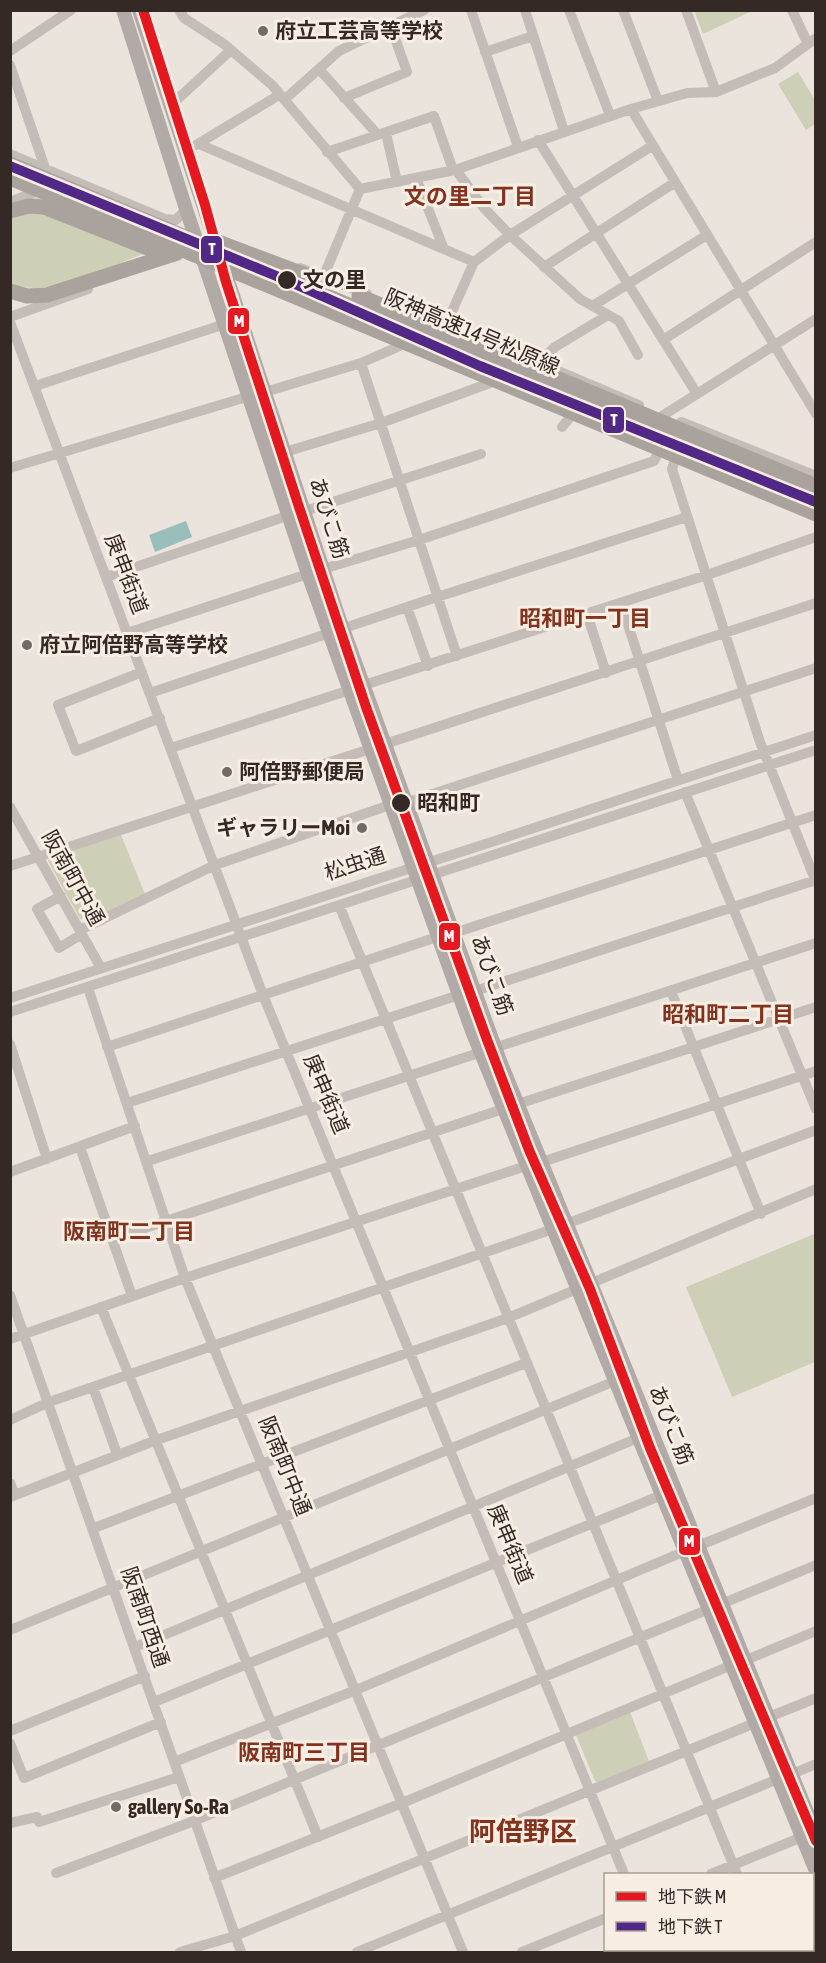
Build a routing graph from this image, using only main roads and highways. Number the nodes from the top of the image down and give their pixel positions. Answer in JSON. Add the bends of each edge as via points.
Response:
{"nodes":[{"id":1,"x":123,"y":10,"type":"edge"},
{"id":2,"x":139,"y":10,"type":"edge"},
{"id":3,"x":10,"y":164,"type":"edge"},
{"id":4,"x":10,"y":178,"type":"edge"},
{"id":5,"x":10,"y":211,"type":"edge"},
{"id":6,"x":204,"y":237,"type":"junction"},
{"id":7,"x":229,"y":271,"type":"junction"},
{"id":8,"x":10,"y":291,"type":"edge"},
{"id":9,"x":816,"y":486,"type":"edge"},
{"id":10,"x":816,"y":500,"type":"edge"},
{"id":11,"x":816,"y":514,"type":"edge"},
{"id":12,"x":420,"y":863,"type":"junction"},
{"id":13,"x":425,"y":877,"type":"junction"},
{"id":14,"x":559,"y":1227,"type":"junction"},
{"id":15,"x":584,"y":1288,"type":"junction"},
{"id":16,"x":812,"y":1834,"type":"edge"},
{"id":17,"x":816,"y":1871,"type":"edge"}],
"edges":[{"from":1,"to":6,"type":"main road","name":"あびこ筋","via":[[186,209]]},
{"from":2,"to":6,"type":"main road","name":"あびこ筋","via":[[185,150]]},
{"from":3,"to":10,"type":"highway","name":"阪神高速14号松原線","bridge":true},
{"from":4,"to":7,"type":"highway","name":"阪神高速14号松原線","bridge":true},
{"from":5,"to":7,"type":"highway","bridge":true,"via":[[44,207],[145,247]]},
{"from":6,"to":7,"type":"main road","name":"あびこ筋"},
{"from":6,"to":8,"type":"highway","via":[[46,295],[27,296]]},
{"from":6,"to":9,"type":"highway","bridge":true,"via":[[306,275]]},
{"from":6,"to":12,"type":"main road","name":"あびこ筋","via":[[206,264],[308,574],[390,805]]},
{"from":7,"to":11,"type":"highway","name":"阪神高速14号松原線","bridge":true},
{"from":7,"to":12,"type":"main road","name":"あびこ筋","via":[[343,628],[405,803]]},
{"from":12,"to":13,"type":"main road","name":"あびこ筋"},
{"from":13,"to":14,"type":"main road","name":"あびこ筋","via":[[454,933],[542,1162]]},
{"from":13,"to":14,"type":"main road","name":"あびこ筋","via":[[459,995],[526,1166]]},
{"from":14,"to":15,"type":"main road","name":"あびこ筋"},
{"from":15,"to":16,"type":"main road","name":"あびこ筋","via":[[746,1660]]},
{"from":15,"to":16,"type":"main road","name":"あびこ筋","via":[[615,1381],[683,1552],[778,1779]]},
{"from":16,"to":17,"type":"main road","name":"あびこ筋"}]}
